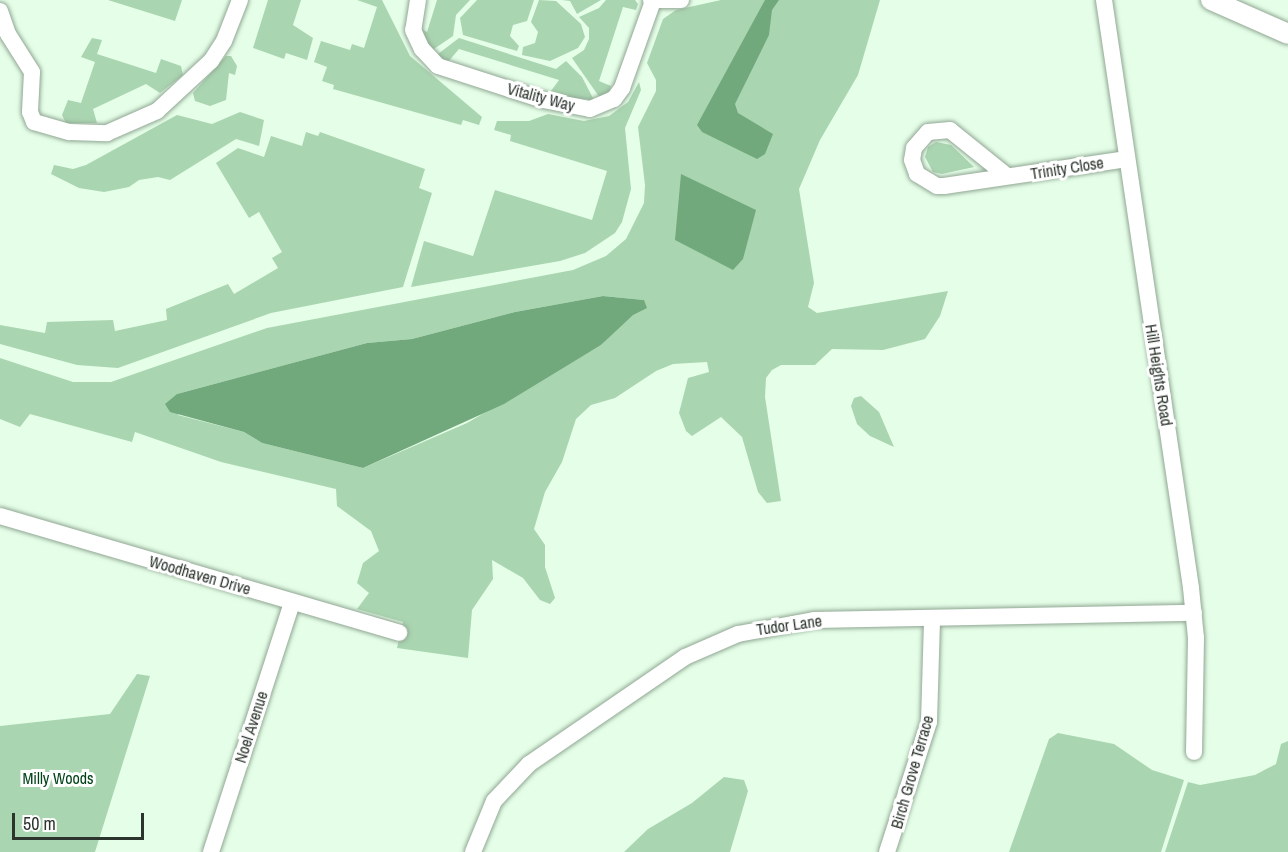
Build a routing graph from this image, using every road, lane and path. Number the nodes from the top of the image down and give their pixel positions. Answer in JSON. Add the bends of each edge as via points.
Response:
{"nodes":[{"id":1,"x":240,"y":0,"type":"edge"},
{"id":2,"x":418,"y":0,"type":"edge"},
{"id":3,"x":652,"y":0,"type":"edge"},
{"id":4,"x":681,"y":0,"type":"edge"},
{"id":5,"x":1104,"y":0,"type":"edge"},
{"id":6,"x":1211,"y":0,"type":"edge"},
{"id":7,"x":0,"y":11,"type":"edge"},
{"id":8,"x":1288,"y":34,"type":"edge"},
{"id":9,"x":1127,"y":159,"type":"junction"},
{"id":10,"x":1007,"y":176,"type":"junction"},
{"id":11,"x":0,"y":516,"type":"edge"},
{"id":12,"x":292,"y":602,"type":"junction"},
{"id":13,"x":1194,"y":613,"type":"junction"},
{"id":14,"x":932,"y":618,"type":"junction"},
{"id":15,"x":399,"y":633,"type":"dead end"},
{"id":16,"x":1194,"y":752,"type":"dead end"},
{"id":17,"x":211,"y":852,"type":"edge"},
{"id":18,"x":473,"y":852,"type":"edge"},
{"id":19,"x":887,"y":852,"type":"edge"}],
"edges":[{"from":1,"to":7,"type":"street","via":[[224,41],[211,61],[157,111],[107,133],[70,132],[34,122],[30,112],[32,72],[8,34]]},
{"from":2,"to":3,"type":"street","name":"Vitality Way","via":[[412,30],[422,49],[438,66],[577,108],[602,107],[614,99],[630,66]]},
{"from":3,"to":4,"type":"street","name":"Vitality Way"},
{"from":5,"to":9,"type":"street","name":"Hill Heights Road"},
{"from":6,"to":8,"type":"street"},
{"from":9,"to":10,"type":"street","name":"Trinity Close"},
{"from":9,"to":13,"type":"street","name":"Hill Heights Road"},
{"from":10,"to":10,"type":"street","name":"Trinity Close","via":[[950,130],[928,132],[914,148],[914,168],[931,184]]},
{"from":11,"to":12,"type":"street","name":"Woodhaven Drive"},
{"from":12,"to":15,"type":"street","name":"Woodhaven Drive"},
{"from":12,"to":17,"type":"street","name":"Noel Avenue"},
{"from":13,"to":14,"type":"street","name":"Tudor Lane"},
{"from":13,"to":16,"type":"street","name":"Hill Heights Road"},
{"from":14,"to":18,"type":"street","name":"Tudor Lane","via":[[788,622],[709,644],[665,669],[509,781],[484,819]]},
{"from":14,"to":19,"type":"street","name":"Birch Grove Terrace","via":[[929,722]]}]}
